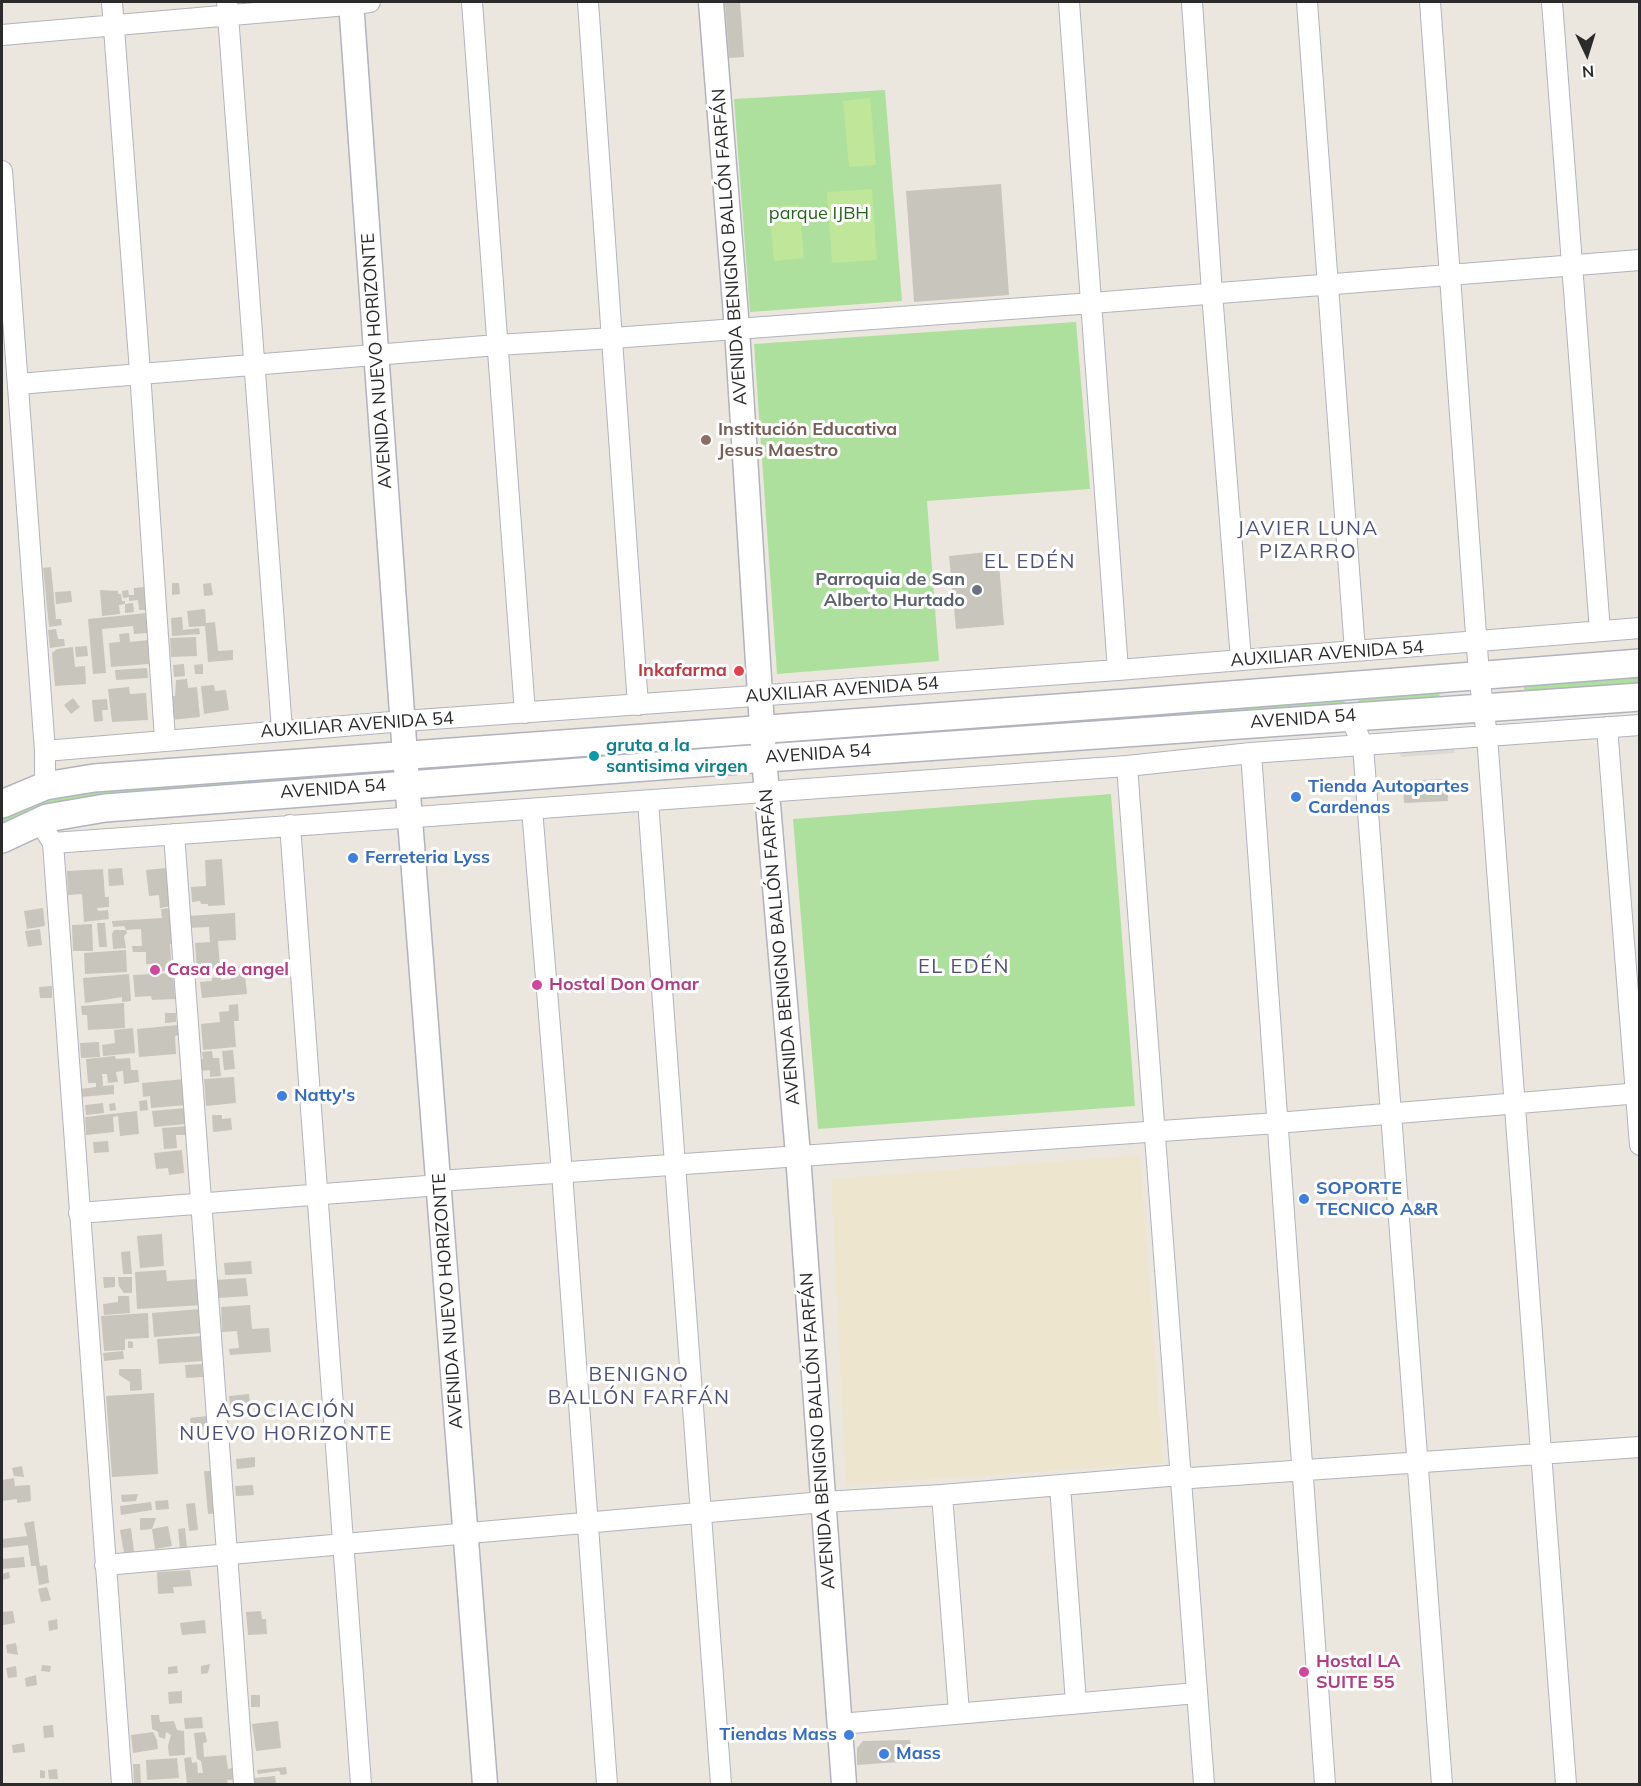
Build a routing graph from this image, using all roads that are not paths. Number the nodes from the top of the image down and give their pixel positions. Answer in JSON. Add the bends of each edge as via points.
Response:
{"nodes":[{"id":1,"x":111,"y":2,"type":"edge"},
{"id":2,"x":357,"y":2,"type":"edge"},
{"id":3,"x":471,"y":2,"type":"edge"},
{"id":4,"x":588,"y":2,"type":"edge"},
{"id":5,"x":711,"y":2,"type":"edge"},
{"id":6,"x":1069,"y":2,"type":"edge"},
{"id":7,"x":1191,"y":2,"type":"edge"},
{"id":8,"x":1307,"y":2,"type":"edge"},
{"id":9,"x":1430,"y":2,"type":"edge"},
{"id":10,"x":1552,"y":2,"type":"edge"},
{"id":11,"x":228,"y":9,"type":"edge"},
{"id":12,"x":113,"y":26,"type":"junction"},
{"id":13,"x":2,"y":35,"type":"edge"},
{"id":14,"x":2,"y":171,"type":"edge"},
{"id":15,"x":1640,"y":260,"type":"edge"},
{"id":16,"x":1573,"y":266,"type":"junction"},
{"id":17,"x":1451,"y":276,"type":"junction"},
{"id":18,"x":1328,"y":284,"type":"junction"},
{"id":19,"x":1212,"y":293,"type":"junction"},
{"id":20,"x":1092,"y":303,"type":"junction"},
{"id":21,"x":737,"y":329,"type":"junction"},
{"id":22,"x":613,"y":338,"type":"junction"},
{"id":23,"x":497,"y":345,"type":"junction"},
{"id":24,"x":377,"y":355,"type":"junction"},
{"id":25,"x":254,"y":364,"type":"junction"},
{"id":26,"x":140,"y":372,"type":"junction"},
{"id":27,"x":18,"y":384,"type":"junction"},
{"id":28,"x":1640,"y":628,"type":"edge"},
{"id":29,"x":1600,"y":632,"type":"junction"},
{"id":30,"x":1478,"y":642,"type":"junction"},
{"id":31,"x":1355,"y":651,"type":"junction"},
{"id":32,"x":1240,"y":660,"type":"junction"},
{"id":33,"x":1640,"y":663,"type":"edge"},
{"id":34,"x":1118,"y":670,"type":"junction"},
{"id":35,"x":1479,"y":675,"type":"junction"},
{"id":36,"x":760,"y":696,"type":"junction"},
{"id":37,"x":1640,"y":697,"type":"edge"},
{"id":38,"x":639,"y":705,"type":"junction"},
{"id":39,"x":1482,"y":706,"type":"junction"},
{"id":40,"x":525,"y":713,"type":"junction"},
{"id":41,"x":1350,"y":716,"type":"junction"},
{"id":42,"x":404,"y":721,"type":"junction"},
{"id":43,"x":1640,"y":725,"type":"edge"},
{"id":44,"x":1607,"y":727,"type":"junction"},
{"id":45,"x":762,"y":728,"type":"junction"},
{"id":46,"x":282,"y":730,"type":"junction"},
{"id":47,"x":1487,"y":736,"type":"junction"},
{"id":48,"x":165,"y":739,"type":"junction"},
{"id":49,"x":1364,"y":746,"type":"junction"},
{"id":50,"x":45,"y":751,"type":"junction"},
{"id":51,"x":1251,"y":753,"type":"junction"},
{"id":52,"x":405,"y":754,"type":"junction"},
{"id":53,"x":764,"y":758,"type":"junction"},
{"id":54,"x":1127,"y":766,"type":"junction"},
{"id":55,"x":408,"y":784,"type":"junction"},
{"id":56,"x":45,"y":786,"type":"junction"},
{"id":57,"x":768,"y":792,"type":"junction"},
{"id":58,"x":648,"y":801,"type":"junction"},
{"id":59,"x":2,"y":804,"type":"edge"},
{"id":60,"x":532,"y":809,"type":"junction"},
{"id":61,"x":411,"y":817,"type":"junction"},
{"id":62,"x":290,"y":825,"type":"junction"},
{"id":63,"x":46,"y":832,"type":"junction"},
{"id":64,"x":174,"y":834,"type":"junction"},
{"id":65,"x":2,"y":839,"type":"edge"},
{"id":66,"x":1638,"y":1093,"type":"edge"},
{"id":67,"x":1513,"y":1104,"type":"junction"},
{"id":68,"x":1391,"y":1114,"type":"junction"},
{"id":69,"x":1277,"y":1122,"type":"junction"},
{"id":70,"x":1154,"y":1130,"type":"junction"},
{"id":71,"x":1640,"y":1145,"type":"edge"},
{"id":72,"x":798,"y":1155,"type":"junction"},
{"id":73,"x":674,"y":1166,"type":"junction"},
{"id":74,"x":562,"y":1173,"type":"junction"},
{"id":75,"x":439,"y":1181,"type":"junction"},
{"id":76,"x":316,"y":1196,"type":"junction"},
{"id":77,"x":201,"y":1204,"type":"junction"},
{"id":78,"x":79,"y":1214,"type":"junction"},
{"id":79,"x":1640,"y":1447,"type":"edge"},
{"id":80,"x":1541,"y":1454,"type":"junction"},
{"id":81,"x":1419,"y":1461,"type":"junction"},
{"id":82,"x":1303,"y":1470,"type":"junction"},
{"id":83,"x":1180,"y":1475,"type":"junction"},
{"id":84,"x":1060,"y":1486,"type":"junction"},
{"id":85,"x":942,"y":1495,"type":"junction"},
{"id":86,"x":824,"y":1502,"type":"junction"},
{"id":87,"x":702,"y":1513,"type":"junction"},
{"id":88,"x":588,"y":1522,"type":"junction"},
{"id":89,"x":466,"y":1533,"type":"junction"},
{"id":90,"x":344,"y":1545,"type":"junction"},
{"id":91,"x":226,"y":1554,"type":"junction"},
{"id":92,"x":105,"y":1565,"type":"junction"},
{"id":93,"x":1197,"y":1693,"type":"junction"},
{"id":94,"x":1076,"y":1703,"type":"junction"},
{"id":95,"x":960,"y":1713,"type":"junction"},
{"id":96,"x":840,"y":1724,"type":"junction"},
{"id":97,"x":122,"y":1785,"type":"edge"},
{"id":98,"x":244,"y":1785,"type":"edge"},
{"id":99,"x":361,"y":1785,"type":"edge"},
{"id":100,"x":485,"y":1785,"type":"edge"},
{"id":101,"x":607,"y":1785,"type":"edge"},
{"id":102,"x":721,"y":1785,"type":"edge"},
{"id":103,"x":844,"y":1785,"type":"edge"},
{"id":104,"x":1204,"y":1785,"type":"edge"},
{"id":105,"x":1325,"y":1785,"type":"edge"},
{"id":106,"x":1442,"y":1785,"type":"edge"},
{"id":107,"x":1566,"y":1785,"type":"edge"}],
"edges":[{"from":1,"to":12,"type":"street"},
{"from":2,"to":11,"type":"street"},
{"from":2,"to":24,"type":"street","name":"AVENIDA NUEVO HORIZONTE"},
{"from":3,"to":23,"type":"street"},
{"from":4,"to":22,"type":"street"},
{"from":5,"to":21,"type":"street","name":"AVENIDA BENIGNO BALLÓN FARFÁN"},
{"from":6,"to":20,"type":"street"},
{"from":7,"to":19,"type":"street"},
{"from":8,"to":18,"type":"street"},
{"from":9,"to":17,"type":"street"},
{"from":10,"to":16,"type":"street"},
{"from":11,"to":12,"type":"street"},
{"from":11,"to":25,"type":"street"},
{"from":12,"to":13,"type":"street"},
{"from":12,"to":26,"type":"street"},
{"from":14,"to":27,"type":"street"},
{"from":15,"to":16,"type":"street"},
{"from":16,"to":17,"type":"street"},
{"from":16,"to":29,"type":"street"},
{"from":17,"to":18,"type":"street"},
{"from":17,"to":30,"type":"street"},
{"from":18,"to":19,"type":"street"},
{"from":18,"to":31,"type":"street"},
{"from":19,"to":20,"type":"street"},
{"from":19,"to":32,"type":"street"},
{"from":20,"to":21,"type":"street"},
{"from":20,"to":34,"type":"street"},
{"from":21,"to":22,"type":"street"},
{"from":21,"to":36,"type":"street","name":"AVENIDA BENIGNO BALLÓN FARFÁN"},
{"from":22,"to":23,"type":"street"},
{"from":22,"to":38,"type":"street"},
{"from":23,"to":24,"type":"street"},
{"from":23,"to":40,"type":"street"},
{"from":24,"to":25,"type":"street"},
{"from":24,"to":42,"type":"street","name":"AVENIDA NUEVO HORIZONTE"},
{"from":25,"to":26,"type":"street"},
{"from":25,"to":46,"type":"street"},
{"from":26,"to":27,"type":"street"},
{"from":26,"to":48,"type":"street"},
{"from":27,"to":50,"type":"street"},
{"from":28,"to":29,"type":"street","name":"AUXILIAR AVENIDA 54"},
{"from":29,"to":30,"type":"street","name":"AUXILIAR AVENIDA 54"},
{"from":30,"to":31,"type":"street","name":"AUXILIAR AVENIDA 54"},
{"from":30,"to":35,"type":"street"},
{"from":31,"to":32,"type":"street","name":"AUXILIAR AVENIDA 54"},
{"from":32,"to":34,"type":"street","name":"AUXILIAR AVENIDA 54"},
{"from":33,"to":35,"type":"main road","name":"AVENIDA 54"},
{"from":34,"to":36,"type":"street","name":"AUXILIAR AVENIDA 54"},
{"from":35,"to":39,"type":"street"},
{"from":35,"to":45,"type":"main road","name":"AVENIDA 54"},
{"from":36,"to":38,"type":"street","name":"AUXILIAR AVENIDA 54"},
{"from":36,"to":45,"type":"street","name":"AVENIDA BENIGNO BALLÓN FARFÁN"},
{"from":37,"to":39,"type":"main road","name":"AVENIDA 54"},
{"from":38,"to":40,"type":"street","name":"AUXILIAR AVENIDA 54"},
{"from":39,"to":41,"type":"main road","name":"AVENIDA 54"},
{"from":39,"to":47,"type":"street"},
{"from":40,"to":42,"type":"street","name":"AUXILIAR AVENIDA 54"},
{"from":41,"to":49,"type":"street"},
{"from":41,"to":53,"type":"main road","name":"AVENIDA 54"},
{"from":42,"to":46,"type":"street","name":"AUXILIAR AVENIDA 54"},
{"from":42,"to":52,"type":"street","name":"AVENIDA NUEVO HORIZONTE"},
{"from":43,"to":44,"type":"street"},
{"from":44,"to":47,"type":"street"},
{"from":44,"to":66,"type":"street"},
{"from":45,"to":52,"type":"main road","name":"AVENIDA 54"},
{"from":45,"to":53,"type":"street","name":"AVENIDA BENIGNO BALLÓN FARFÁN"},
{"from":46,"to":48,"type":"street","name":"AUXILIAR AVENIDA 54"},
{"from":47,"to":49,"type":"street"},
{"from":47,"to":67,"type":"street"},
{"from":48,"to":50,"type":"street","name":"AUXILIAR AVENIDA 54"},
{"from":49,"to":51,"type":"street"},
{"from":49,"to":68,"type":"street"},
{"from":50,"to":56,"type":"street"},
{"from":51,"to":54,"type":"street"},
{"from":51,"to":69,"type":"street"},
{"from":52,"to":55,"type":"street","name":"AVENIDA NUEVO HORIZONTE"},
{"from":52,"to":56,"type":"main road","name":"AVENIDA 54","via":[[94,778]]},
{"from":53,"to":55,"type":"main road","name":"AVENIDA 54"},
{"from":53,"to":57,"type":"street","name":"AVENIDA BENIGNO BALLÓN FARFÁN"},
{"from":54,"to":57,"type":"street"},
{"from":54,"to":70,"type":"street"},
{"from":55,"to":61,"type":"street","name":"AVENIDA NUEVO HORIZONTE"},
{"from":55,"to":63,"type":"main road","name":"AVENIDA 54","via":[[105,808],[83,811]]},
{"from":56,"to":59,"type":"main road","name":"AVENIDA 54"},
{"from":57,"to":58,"type":"street"},
{"from":57,"to":72,"type":"street","name":"AVENIDA BENIGNO BALLÓN FARFÁN"},
{"from":58,"to":60,"type":"street"},
{"from":58,"to":73,"type":"street"},
{"from":60,"to":61,"type":"street"},
{"from":60,"to":74,"type":"street"},
{"from":61,"to":62,"type":"street"},
{"from":61,"to":75,"type":"street","name":"AVENIDA NUEVO HORIZONTE"},
{"from":62,"to":64,"type":"street"},
{"from":62,"to":76,"type":"street"},
{"from":63,"to":64,"type":"street"},
{"from":63,"to":65,"type":"main road","name":"AVENIDA 54"},
{"from":63,"to":78,"type":"street"},
{"from":64,"to":77,"type":"street"},
{"from":66,"to":67,"type":"street"},
{"from":66,"to":71,"type":"street"},
{"from":67,"to":68,"type":"street"},
{"from":67,"to":80,"type":"street"},
{"from":68,"to":69,"type":"street"},
{"from":68,"to":81,"type":"street"},
{"from":69,"to":70,"type":"street"},
{"from":69,"to":82,"type":"street"},
{"from":70,"to":72,"type":"street"},
{"from":70,"to":83,"type":"street"},
{"from":72,"to":73,"type":"street"},
{"from":72,"to":86,"type":"street","name":"AVENIDA BENIGNO BALLÓN FARFÁN"},
{"from":73,"to":74,"type":"street"},
{"from":73,"to":87,"type":"street"},
{"from":74,"to":75,"type":"street"},
{"from":74,"to":88,"type":"street"},
{"from":75,"to":76,"type":"street","via":[[427,1186]]},
{"from":75,"to":89,"type":"street","name":"AVENIDA NUEVO HORIZONTE"},
{"from":76,"to":77,"type":"street"},
{"from":76,"to":90,"type":"street"},
{"from":77,"to":78,"type":"street"},
{"from":77,"to":91,"type":"street"},
{"from":78,"to":92,"type":"street"},
{"from":79,"to":80,"type":"street"},
{"from":80,"to":81,"type":"street"},
{"from":80,"to":107,"type":"street"},
{"from":81,"to":82,"type":"street"},
{"from":81,"to":106,"type":"street"},
{"from":82,"to":83,"type":"street","via":[[1191,1478]]},
{"from":82,"to":105,"type":"street"},
{"from":83,"to":84,"type":"street"},
{"from":83,"to":93,"type":"street"},
{"from":84,"to":85,"type":"street"},
{"from":84,"to":94,"type":"street"},
{"from":85,"to":86,"type":"street"},
{"from":85,"to":95,"type":"street"},
{"from":86,"to":87,"type":"street"},
{"from":86,"to":96,"type":"street","name":"AVENIDA BENIGNO BALLÓN FARFÁN"},
{"from":87,"to":88,"type":"street"},
{"from":87,"to":102,"type":"street"},
{"from":88,"to":89,"type":"street"},
{"from":88,"to":101,"type":"street"},
{"from":89,"to":90,"type":"street"},
{"from":89,"to":100,"type":"street","name":"AVENIDA NUEVO HORIZONTE"},
{"from":90,"to":91,"type":"street"},
{"from":90,"to":99,"type":"street"},
{"from":91,"to":92,"type":"street"},
{"from":91,"to":98,"type":"street"},
{"from":92,"to":97,"type":"street"},
{"from":93,"to":94,"type":"street"},
{"from":93,"to":104,"type":"street"},
{"from":94,"to":95,"type":"street"},
{"from":95,"to":96,"type":"street"},
{"from":96,"to":103,"type":"street","name":"AVENIDA BENIGNO BALLÓN FARFÁN"}]}
